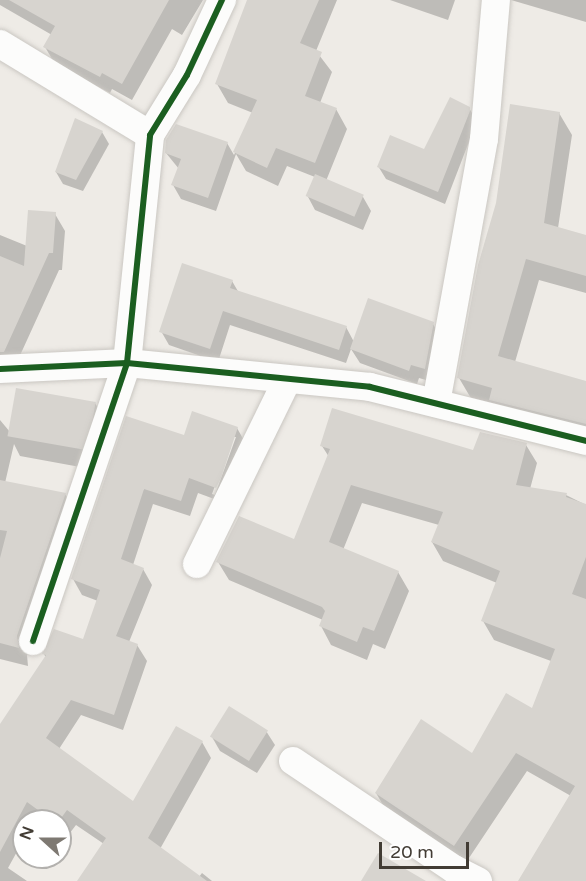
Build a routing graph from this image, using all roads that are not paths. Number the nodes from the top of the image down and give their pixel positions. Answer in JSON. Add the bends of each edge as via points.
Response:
{"nodes":[{"id":1,"x":222,"y":0,"type":"edge"},
{"id":2,"x":496,"y":0,"type":"edge"},
{"id":3,"x":0,"y":44,"type":"edge"},
{"id":4,"x":150,"y":135,"type":"junction"},
{"id":5,"x":127,"y":363,"type":"junction"},
{"id":6,"x":0,"y":369,"type":"edge"},
{"id":7,"x":287,"y":380,"type":"junction"},
{"id":8,"x":436,"y":403,"type":"junction"},
{"id":9,"x":586,"y":441,"type":"edge"},
{"id":10,"x":197,"y":564,"type":"dead end"},
{"id":11,"x":33,"y":641,"type":"dead end"},
{"id":12,"x":293,"y":760,"type":"dead end"},
{"id":13,"x":478,"y":881,"type":"edge"}],
"edges":[{"from":1,"to":4,"type":"street","via":[[187,75]]},
{"from":2,"to":8,"type":"street","via":[[484,139]]},
{"from":3,"to":4,"type":"street"},
{"from":4,"to":5,"type":"street"},
{"from":5,"to":6,"type":"street"},
{"from":5,"to":7,"type":"street"},
{"from":5,"to":11,"type":"street"},
{"from":7,"to":8,"type":"street","via":[[370,387]]},
{"from":7,"to":10,"type":"street"},
{"from":8,"to":9,"type":"street"},
{"from":12,"to":13,"type":"street","via":[[454,869]]}]}
